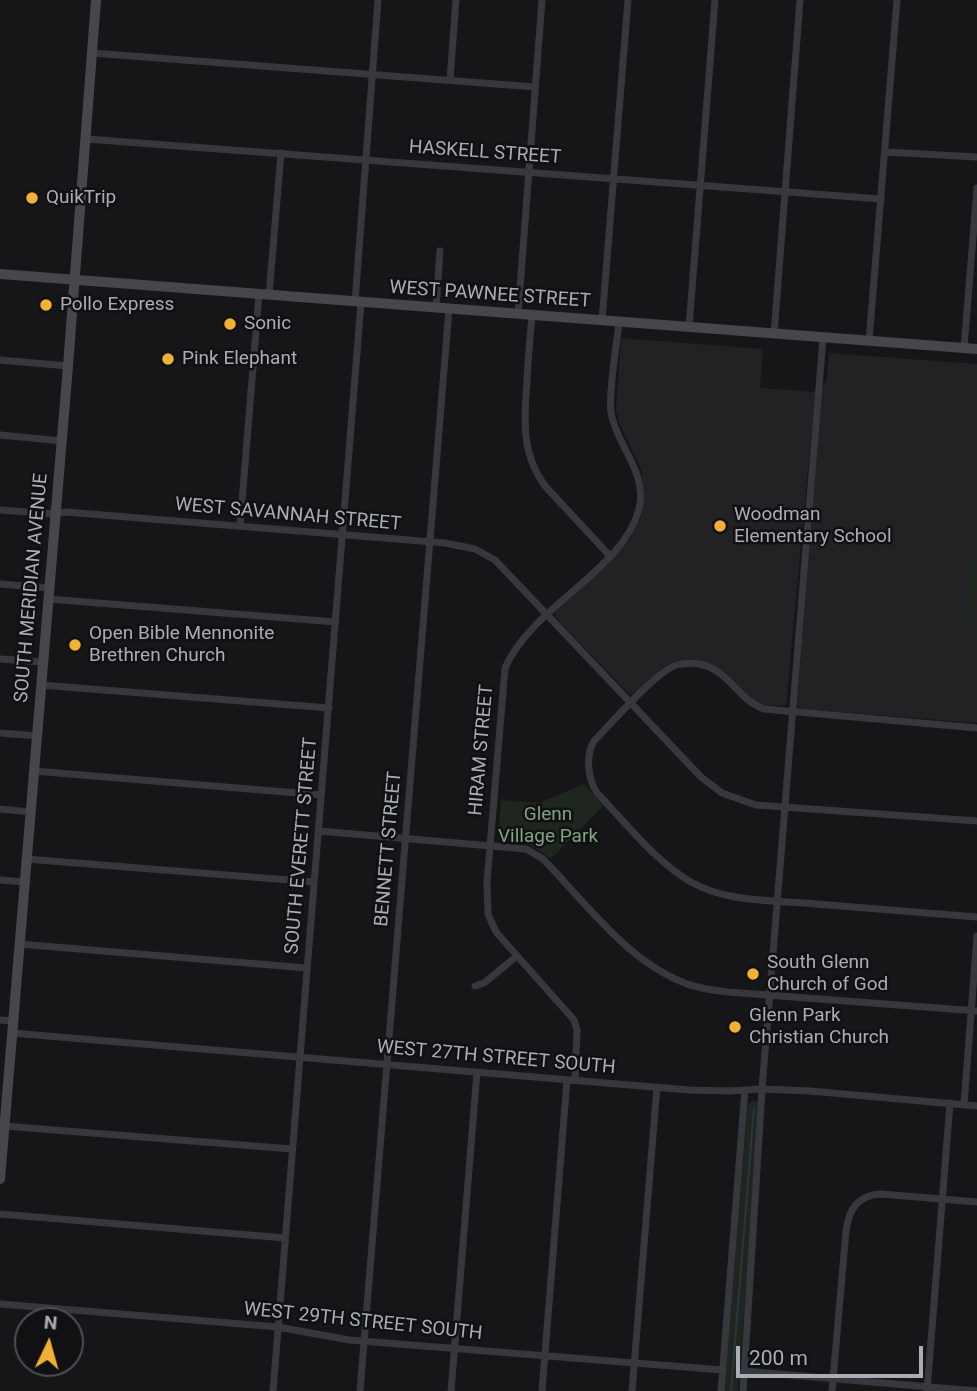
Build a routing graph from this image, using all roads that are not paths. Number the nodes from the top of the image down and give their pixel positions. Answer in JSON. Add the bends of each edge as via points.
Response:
{"nodes":[{"id":1,"x":96,"y":0,"type":"edge"},
{"id":2,"x":378,"y":0,"type":"edge"},
{"id":3,"x":456,"y":0,"type":"edge"},
{"id":4,"x":542,"y":0,"type":"edge"},
{"id":5,"x":628,"y":0,"type":"edge"},
{"id":6,"x":715,"y":0,"type":"edge"},
{"id":7,"x":800,"y":0,"type":"edge"},
{"id":8,"x":897,"y":0,"type":"edge"},
{"id":9,"x":92,"y":53,"type":"junction"},
{"id":10,"x":373,"y":74,"type":"junction"},
{"id":11,"x":450,"y":80,"type":"junction"},
{"id":12,"x":535,"y":87,"type":"junction"},
{"id":13,"x":86,"y":139,"type":"junction"},
{"id":14,"x":885,"y":152,"type":"junction"},
{"id":15,"x":281,"y":153,"type":"junction"},
{"id":16,"x":977,"y":157,"type":"edge"},
{"id":17,"x":366,"y":160,"type":"junction"},
{"id":18,"x":529,"y":173,"type":"junction"},
{"id":19,"x":614,"y":179,"type":"junction"},
{"id":20,"x":701,"y":185,"type":"junction"},
{"id":21,"x":977,"y":188,"type":"edge"},
{"id":22,"x":785,"y":192,"type":"junction"},
{"id":23,"x":881,"y":199,"type":"junction"},
{"id":24,"x":440,"y":251,"type":"dead end"},
{"id":25,"x":974,"y":251,"type":"edge"},
{"id":26,"x":0,"y":274,"type":"edge"},
{"id":27,"x":75,"y":279,"type":"junction"},
{"id":28,"x":264,"y":295,"type":"junction"},
{"id":29,"x":358,"y":302,"type":"junction"},
{"id":30,"x":436,"y":308,"type":"junction"},
{"id":31,"x":449,"y":309,"type":"junction"},
{"id":32,"x":518,"y":314,"type":"junction"},
{"id":33,"x":532,"y":315,"type":"junction"},
{"id":34,"x":602,"y":321,"type":"junction"},
{"id":35,"x":619,"y":322,"type":"junction"},
{"id":36,"x":689,"y":327,"type":"junction"},
{"id":37,"x":774,"y":334,"type":"junction"},
{"id":38,"x":823,"y":338,"type":"junction"},
{"id":39,"x":869,"y":341,"type":"junction"},
{"id":40,"x":964,"y":348,"type":"junction"},
{"id":41,"x":977,"y":349,"type":"edge"},
{"id":42,"x":0,"y":360,"type":"edge"},
{"id":43,"x":68,"y":366,"type":"junction"},
{"id":44,"x":0,"y":435,"type":"edge"},
{"id":45,"x":62,"y":441,"type":"junction"},
{"id":46,"x":0,"y":510,"type":"edge"},
{"id":47,"x":55,"y":514,"type":"junction"},
{"id":48,"x":240,"y":526,"type":"junction"},
{"id":49,"x":342,"y":535,"type":"junction"},
{"id":50,"x":429,"y":542,"type":"junction"},
{"id":51,"x":610,"y":556,"type":"junction"},
{"id":52,"x":0,"y":584,"type":"edge"},
{"id":53,"x":49,"y":593,"type":"junction"},
{"id":54,"x":547,"y":614,"type":"junction"},
{"id":55,"x":336,"y":622,"type":"junction"},
{"id":56,"x":0,"y":659,"type":"edge"},
{"id":57,"x":43,"y":662,"type":"junction"},
{"id":58,"x":41,"y":685,"type":"junction"},
{"id":59,"x":631,"y":703,"type":"junction"},
{"id":60,"x":329,"y":708,"type":"junction"},
{"id":61,"x":793,"y":713,"type":"junction"},
{"id":62,"x":977,"y":728,"type":"edge"},
{"id":63,"x":0,"y":733,"type":"edge"},
{"id":64,"x":37,"y":736,"type":"junction"},
{"id":65,"x":34,"y":771,"type":"junction"},
{"id":66,"x":321,"y":795,"type":"junction"},
{"id":67,"x":786,"y":807,"type":"junction"},
{"id":68,"x":0,"y":809,"type":"edge"},
{"id":69,"x":30,"y":812,"type":"junction"},
{"id":70,"x":977,"y":821,"type":"edge"},
{"id":71,"x":319,"y":831,"type":"junction"},
{"id":72,"x":405,"y":838,"type":"junction"},
{"id":73,"x":490,"y":846,"type":"junction"},
{"id":74,"x":26,"y":859,"type":"junction"},
{"id":75,"x":0,"y":880,"type":"edge"},
{"id":76,"x":24,"y":882,"type":"junction"},
{"id":77,"x":314,"y":882,"type":"junction"},
{"id":78,"x":778,"y":901,"type":"junction"},
{"id":79,"x":977,"y":917,"type":"edge"},
{"id":80,"x":977,"y":936,"type":"edge"},
{"id":81,"x":19,"y":944,"type":"junction"},
{"id":82,"x":517,"y":956,"type":"junction"},
{"id":83,"x":307,"y":968,"type":"junction"},
{"id":84,"x":475,"y":986,"type":"dead end"},
{"id":85,"x":770,"y":995,"type":"junction"},
{"id":86,"x":974,"y":1011,"type":"edge"},
{"id":87,"x":0,"y":1020,"type":"edge"},
{"id":88,"x":13,"y":1021,"type":"junction"},
{"id":89,"x":12,"y":1033,"type":"junction"},
{"id":90,"x":300,"y":1058,"type":"junction"},
{"id":91,"x":387,"y":1065,"type":"junction"},
{"id":92,"x":477,"y":1072,"type":"junction"},
{"id":93,"x":571,"y":1080,"type":"junction"},
{"id":94,"x":657,"y":1087,"type":"junction"},
{"id":95,"x":762,"y":1089,"type":"junction"},
{"id":96,"x":745,"y":1090,"type":"junction"},
{"id":97,"x":950,"y":1103,"type":"junction"},
{"id":98,"x":964,"y":1104,"type":"junction"},
{"id":99,"x":977,"y":1106,"type":"edge"},
{"id":100,"x":4,"y":1126,"type":"junction"},
{"id":101,"x":292,"y":1149,"type":"junction"},
{"id":102,"x":0,"y":1180,"type":"edge"},
{"id":103,"x":942,"y":1199,"type":"junction"},
{"id":104,"x":977,"y":1202,"type":"edge"},
{"id":105,"x":0,"y":1214,"type":"edge"},
{"id":106,"x":285,"y":1238,"type":"junction"},
{"id":107,"x":0,"y":1304,"type":"edge"},
{"id":108,"x":278,"y":1327,"type":"junction"},
{"id":109,"x":364,"y":1341,"type":"junction"},
{"id":110,"x":455,"y":1349,"type":"junction"},
{"id":111,"x":545,"y":1356,"type":"junction"},
{"id":112,"x":635,"y":1363,"type":"junction"},
{"id":113,"x":722,"y":1370,"type":"junction"},
{"id":114,"x":744,"y":1371,"type":"junction"},
{"id":115,"x":833,"y":1378,"type":"junction"},
{"id":116,"x":927,"y":1389,"type":"edge"},
{"id":117,"x":273,"y":1391,"type":"edge"},
{"id":118,"x":360,"y":1391,"type":"edge"},
{"id":119,"x":451,"y":1391,"type":"edge"},
{"id":120,"x":542,"y":1391,"type":"edge"},
{"id":121,"x":632,"y":1391,"type":"edge"},
{"id":122,"x":720,"y":1391,"type":"edge"},
{"id":123,"x":743,"y":1391,"type":"edge"},
{"id":124,"x":832,"y":1391,"type":"edge"},
{"id":125,"x":977,"y":1391,"type":"edge"}],
"edges":[{"from":1,"to":9,"type":"main road","name":"SOUTH MERIDIAN AVENUE"},
{"from":2,"to":10,"type":"street","name":"SOUTH EVERETT STREET"},
{"from":3,"to":11,"type":"street"},
{"from":4,"to":12,"type":"street"},
{"from":5,"to":19,"type":"street"},
{"from":6,"to":20,"type":"street"},
{"from":7,"to":22,"type":"street"},
{"from":8,"to":14,"type":"street"},
{"from":9,"to":10,"type":"street"},
{"from":9,"to":13,"type":"main road","name":"SOUTH MERIDIAN AVENUE"},
{"from":10,"to":11,"type":"street"},
{"from":10,"to":17,"type":"street","name":"SOUTH EVERETT STREET"},
{"from":11,"to":12,"type":"street"},
{"from":12,"to":18,"type":"street"},
{"from":13,"to":15,"type":"street","name":"HASKELL STREET"},
{"from":13,"to":27,"type":"main road","name":"SOUTH MERIDIAN AVENUE"},
{"from":14,"to":16,"type":"street"},
{"from":14,"to":23,"type":"street"},
{"from":15,"to":17,"type":"street","name":"HASKELL STREET"},
{"from":15,"to":28,"type":"street"},
{"from":17,"to":18,"type":"street","name":"HASKELL STREET"},
{"from":17,"to":29,"type":"street","name":"SOUTH EVERETT STREET"},
{"from":18,"to":19,"type":"street","name":"HASKELL STREET"},
{"from":18,"to":32,"type":"street"},
{"from":19,"to":20,"type":"street","name":"HASKELL STREET"},
{"from":19,"to":34,"type":"street"},
{"from":20,"to":22,"type":"street","name":"HASKELL STREET"},
{"from":20,"to":36,"type":"street"},
{"from":21,"to":25,"type":"street"},
{"from":22,"to":23,"type":"street","name":"HASKELL STREET"},
{"from":22,"to":37,"type":"street"},
{"from":23,"to":39,"type":"street"},
{"from":24,"to":30,"type":"street"},
{"from":25,"to":40,"type":"street"},
{"from":26,"to":27,"type":"main road","name":"WEST PAWNEE STREET"},
{"from":27,"to":28,"type":"main road","name":"WEST PAWNEE STREET"},
{"from":27,"to":43,"type":"main road","name":"SOUTH MERIDIAN AVENUE"},
{"from":28,"to":29,"type":"main road","name":"WEST PAWNEE STREET"},
{"from":28,"to":48,"type":"street"},
{"from":29,"to":30,"type":"main road","name":"WEST PAWNEE STREET"},
{"from":29,"to":49,"type":"street","name":"SOUTH EVERETT STREET"},
{"from":30,"to":31,"type":"main road","name":"WEST PAWNEE STREET"},
{"from":31,"to":32,"type":"main road","name":"WEST PAWNEE STREET"},
{"from":31,"to":50,"type":"street","name":"BENNETT STREET"},
{"from":32,"to":33,"type":"main road","name":"WEST PAWNEE STREET"},
{"from":33,"to":34,"type":"main road","name":"WEST PAWNEE STREET"},
{"from":33,"to":51,"type":"street","via":[[524,419],[528,454],[545,486]]},
{"from":34,"to":35,"type":"main road","name":"WEST PAWNEE STREET"},
{"from":35,"to":36,"type":"main road","name":"WEST PAWNEE STREET"},
{"from":35,"to":51,"type":"street","name":"HIRAM STREET","via":[[612,415],[638,477],[640,500],[630,532]]},
{"from":36,"to":37,"type":"main road","name":"WEST PAWNEE STREET"},
{"from":37,"to":38,"type":"main road","name":"WEST PAWNEE STREET"},
{"from":38,"to":39,"type":"main road","name":"WEST PAWNEE STREET"},
{"from":38,"to":61,"type":"street"},
{"from":39,"to":40,"type":"main road","name":"WEST PAWNEE STREET"},
{"from":40,"to":41,"type":"main road","name":"WEST PAWNEE STREET"},
{"from":42,"to":43,"type":"street"},
{"from":43,"to":45,"type":"main road","name":"SOUTH MERIDIAN AVENUE"},
{"from":44,"to":45,"type":"street"},
{"from":45,"to":47,"type":"main road","name":"SOUTH MERIDIAN AVENUE"},
{"from":46,"to":47,"type":"street","name":"WEST SAVANNAH STREET"},
{"from":47,"to":48,"type":"street","name":"WEST SAVANNAH STREET"},
{"from":47,"to":53,"type":"main road","name":"SOUTH MERIDIAN AVENUE"},
{"from":48,"to":49,"type":"street","name":"WEST SAVANNAH STREET"},
{"from":49,"to":50,"type":"street","name":"WEST SAVANNAH STREET"},
{"from":49,"to":55,"type":"street","name":"SOUTH EVERETT STREET"},
{"from":50,"to":54,"type":"street","name":"WEST SAVANNAH STREET","via":[[463,545],[490,557]]},
{"from":50,"to":72,"type":"street","name":"BENNETT STREET"},
{"from":51,"to":54,"type":"street","name":"HIRAM STREET"},
{"from":52,"to":53,"type":"street"},
{"from":53,"to":55,"type":"street"},
{"from":53,"to":57,"type":"main road","name":"SOUTH MERIDIAN AVENUE"},
{"from":54,"to":59,"type":"street","name":"WEST SAVANNAH STREET"},
{"from":54,"to":73,"type":"street","name":"HIRAM STREET","via":[[520,642],[505,668]]},
{"from":55,"to":60,"type":"street","name":"SOUTH EVERETT STREET"},
{"from":56,"to":57,"type":"street"},
{"from":57,"to":58,"type":"main road","name":"SOUTH MERIDIAN AVENUE"},
{"from":58,"to":60,"type":"street"},
{"from":58,"to":64,"type":"main road","name":"SOUTH MERIDIAN AVENUE"},
{"from":59,"to":61,"type":"street","via":[[663,672],[690,663],[716,670],[757,707]]},
{"from":59,"to":67,"type":"street","name":"WEST SAVANNAH STREET","via":[[714,788],[746,803]]},
{"from":59,"to":78,"type":"street","via":[[591,747],[590,776],[597,793],[689,881],[710,891]]},
{"from":60,"to":66,"type":"street","name":"SOUTH EVERETT STREET"},
{"from":61,"to":62,"type":"street"},
{"from":61,"to":67,"type":"street"},
{"from":63,"to":64,"type":"street"},
{"from":64,"to":65,"type":"main road","name":"SOUTH MERIDIAN AVENUE"},
{"from":65,"to":66,"type":"street"},
{"from":65,"to":69,"type":"main road","name":"SOUTH MERIDIAN AVENUE"},
{"from":66,"to":71,"type":"street","name":"SOUTH EVERETT STREET"},
{"from":67,"to":70,"type":"street","name":"WEST SAVANNAH STREET"},
{"from":67,"to":78,"type":"street"},
{"from":68,"to":69,"type":"street"},
{"from":69,"to":74,"type":"main road","name":"SOUTH MERIDIAN AVENUE"},
{"from":71,"to":72,"type":"street"},
{"from":71,"to":77,"type":"street","name":"SOUTH EVERETT STREET"},
{"from":72,"to":73,"type":"street"},
{"from":72,"to":91,"type":"street","name":"BENNETT STREET"},
{"from":73,"to":82,"type":"street","name":"HIRAM STREET","via":[[488,914],[496,932]]},
{"from":73,"to":85,"type":"street","via":[[526,849],[543,859],[632,952],[660,972],[695,986]]},
{"from":74,"to":76,"type":"main road","name":"SOUTH MERIDIAN AVENUE"},
{"from":74,"to":77,"type":"street"},
{"from":75,"to":76,"type":"street"},
{"from":76,"to":81,"type":"main road","name":"SOUTH MERIDIAN AVENUE"},
{"from":77,"to":83,"type":"street","name":"SOUTH EVERETT STREET"},
{"from":78,"to":79,"type":"street"},
{"from":78,"to":85,"type":"street"},
{"from":80,"to":86,"type":"street"},
{"from":81,"to":83,"type":"street"},
{"from":81,"to":88,"type":"main road","name":"SOUTH MERIDIAN AVENUE"},
{"from":82,"to":84,"type":"street"},
{"from":82,"to":93,"type":"street","name":"HIRAM STREET","via":[[575,1020]]},
{"from":83,"to":90,"type":"street","name":"SOUTH EVERETT STREET"},
{"from":85,"to":86,"type":"street"},
{"from":85,"to":95,"type":"street"},
{"from":86,"to":98,"type":"street"},
{"from":87,"to":88,"type":"street"},
{"from":88,"to":89,"type":"main road","name":"SOUTH MERIDIAN AVENUE"},
{"from":89,"to":90,"type":"street","name":"WEST 27TH STREET SOUTH"},
{"from":89,"to":100,"type":"main road","name":"SOUTH MERIDIAN AVENUE"},
{"from":90,"to":91,"type":"street","name":"WEST 27TH STREET SOUTH"},
{"from":90,"to":101,"type":"street","name":"SOUTH EVERETT STREET"},
{"from":91,"to":92,"type":"street","name":"WEST 27TH STREET SOUTH"},
{"from":91,"to":109,"type":"street","name":"BENNETT STREET"},
{"from":92,"to":93,"type":"street","name":"WEST 27TH STREET SOUTH"},
{"from":92,"to":110,"type":"street"},
{"from":93,"to":94,"type":"street","name":"WEST 27TH STREET SOUTH"},
{"from":93,"to":111,"type":"street","name":"HIRAM STREET"},
{"from":94,"to":96,"type":"street","name":"WEST 27TH STREET SOUTH"},
{"from":94,"to":112,"type":"street"},
{"from":95,"to":96,"type":"street","name":"WEST 27TH STREET SOUTH"},
{"from":95,"to":97,"type":"street","name":"WEST 27TH STREET SOUTH"},
{"from":95,"to":114,"type":"street"},
{"from":96,"to":113,"type":"street"},
{"from":97,"to":98,"type":"street","name":"WEST 27TH STREET SOUTH"},
{"from":97,"to":103,"type":"street"},
{"from":98,"to":99,"type":"street","name":"WEST 27TH STREET SOUTH"},
{"from":100,"to":101,"type":"street"},
{"from":100,"to":102,"type":"main road","name":"SOUTH MERIDIAN AVENUE"},
{"from":101,"to":106,"type":"street","name":"SOUTH EVERETT STREET"},
{"from":103,"to":104,"type":"street"},
{"from":103,"to":115,"type":"street","via":[[869,1195],[853,1208],[848,1217]]},
{"from":103,"to":116,"type":"street"},
{"from":105,"to":106,"type":"street"},
{"from":106,"to":108,"type":"street","name":"SOUTH EVERETT STREET"},
{"from":107,"to":108,"type":"street","name":"WEST 29TH STREET SOUTH"},
{"from":108,"to":109,"type":"street","name":"WEST 29TH STREET SOUTH"},
{"from":108,"to":117,"type":"street","name":"SOUTH EVERETT STREET"},
{"from":109,"to":110,"type":"street","name":"WEST 29TH STREET SOUTH"},
{"from":109,"to":118,"type":"street","name":"BENNETT STREET"},
{"from":110,"to":111,"type":"street","name":"WEST 29TH STREET SOUTH"},
{"from":110,"to":119,"type":"street"},
{"from":111,"to":112,"type":"street","name":"WEST 29TH STREET SOUTH"},
{"from":111,"to":120,"type":"street","name":"HIRAM STREET"},
{"from":112,"to":113,"type":"street","name":"WEST 29TH STREET SOUTH"},
{"from":112,"to":121,"type":"street"},
{"from":113,"to":122,"type":"street"},
{"from":114,"to":115,"type":"street"},
{"from":114,"to":123,"type":"street"},
{"from":115,"to":116,"type":"street"},
{"from":115,"to":124,"type":"street"},
{"from":116,"to":125,"type":"street"}]}
